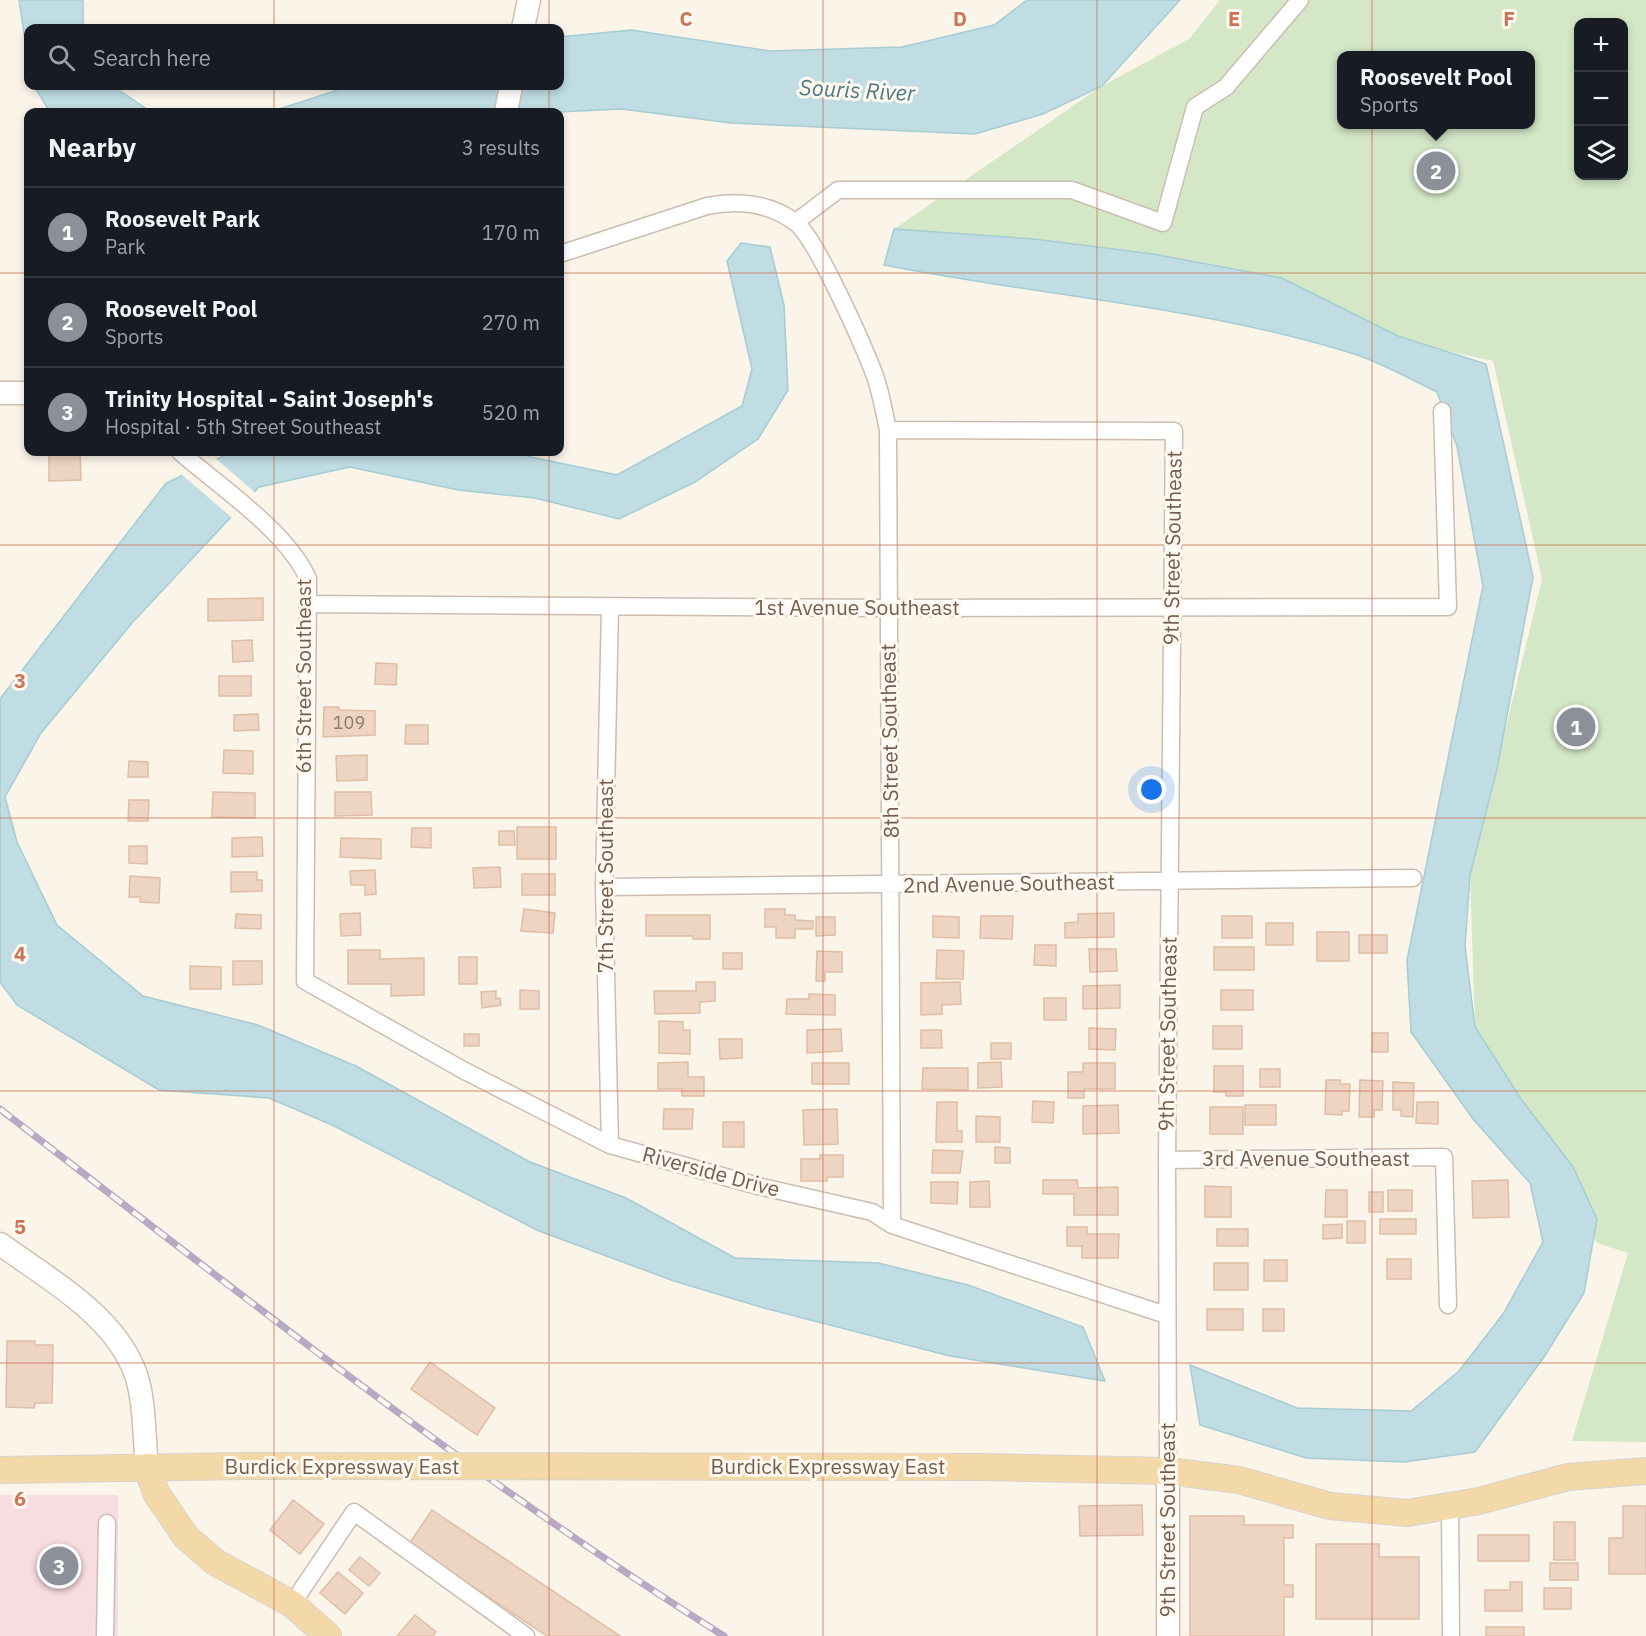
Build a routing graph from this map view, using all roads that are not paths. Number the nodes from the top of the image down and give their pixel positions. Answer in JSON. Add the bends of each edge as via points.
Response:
{"nodes":[{"id":1,"x":1300,"y":0,"type":"edge"},
{"id":2,"x":510,"y":90,"type":"edge"},
{"id":3,"x":507,"y":108,"type":"edge"},
{"id":4,"x":796,"y":222,"type":"junction"},
{"id":5,"x":564,"y":253,"type":"edge"},
{"id":6,"x":0,"y":393,"type":"edge"},
{"id":7,"x":24,"y":393,"type":"edge"},
{"id":8,"x":1442,"y":411,"type":"dead end"},
{"id":9,"x":888,"y":430,"type":"junction"},
{"id":10,"x":185,"y":456,"type":"edge"},
{"id":11,"x":307,"y":604,"type":"junction"},
{"id":12,"x":610,"y":607,"type":"junction"},
{"id":13,"x":888,"y":608,"type":"junction"},
{"id":14,"x":1172,"y":608,"type":"junction"},
{"id":15,"x":1413,"y":878,"type":"dead end"},
{"id":16,"x":1170,"y":882,"type":"junction"},
{"id":17,"x":892,"y":885,"type":"junction"},
{"id":18,"x":604,"y":887,"type":"junction"},
{"id":19,"x":303,"y":954,"type":"joint"},
{"id":20,"x":610,"y":1145,"type":"junction"},
{"id":21,"x":1167,"y":1160,"type":"junction"},
{"id":22,"x":892,"y":1225,"type":"junction"},
{"id":23,"x":0,"y":1244,"type":"edge"},
{"id":24,"x":1448,"y":1305,"type":"dead end"},
{"id":25,"x":1166,"y":1315,"type":"junction"},
{"id":26,"x":147,"y":1467,"type":"junction"},
{"id":27,"x":0,"y":1470,"type":"edge"},
{"id":28,"x":1168,"y":1471,"type":"junction"},
{"id":29,"x":1646,"y":1471,"type":"edge"},
{"id":30,"x":1450,"y":1506,"type":"junction"},
{"id":31,"x":107,"y":1523,"type":"dead end"},
{"id":32,"x":292,"y":1604,"type":"junction"},
{"id":33,"x":105,"y":1636,"type":"edge"},
{"id":34,"x":328,"y":1636,"type":"edge"},
{"id":35,"x":526,"y":1636,"type":"edge"},
{"id":36,"x":1168,"y":1636,"type":"edge"},
{"id":37,"x":1451,"y":1636,"type":"edge"}],
"edges":[{"from":1,"to":4,"type":"street","via":[[1226,87],[1195,107],[1163,223],[1071,190],[838,190]]},
{"from":2,"to":3,"type":"street"},
{"from":4,"to":5,"type":"street","via":[[768,208],[724,202]]},
{"from":4,"to":9,"type":"street","name":"8th Street Southeast","via":[[822,261],[875,376]]},
{"from":6,"to":7,"type":"street"},
{"from":8,"to":14,"type":"street","name":"1st Avenue Southeast","via":[[1448,607]]},
{"from":9,"to":13,"type":"street","name":"8th Street Southeast"},
{"from":9,"to":14,"type":"street","name":"9th Street Southeast","via":[[1174,431]]},
{"from":10,"to":11,"type":"street","name":"6th Street Southeast","via":[[300,559],[308,579]]},
{"from":11,"to":12,"type":"street","name":"1st Avenue Southeast"},
{"from":11,"to":19,"type":"street","name":"6th Street Southeast"},
{"from":12,"to":13,"type":"street","name":"1st Avenue Southeast"},
{"from":12,"to":18,"type":"street","name":"7th Street Southeast"},
{"from":13,"to":14,"type":"street","name":"1st Avenue Southeast"},
{"from":13,"to":17,"type":"street","name":"8th Street Southeast"},
{"from":14,"to":16,"type":"street","name":"9th Street Southeast"},
{"from":15,"to":16,"type":"street","name":"2nd Avenue Southeast"},
{"from":16,"to":17,"type":"street","name":"2nd Avenue Southeast"},
{"from":16,"to":21,"type":"street","name":"9th Street Southeast"},
{"from":17,"to":18,"type":"street","name":"2nd Avenue Southeast"},
{"from":17,"to":22,"type":"street","name":"8th Street Southeast"},
{"from":18,"to":20,"type":"street","name":"7th Street Southeast"},
{"from":19,"to":20,"type":"street","name":"Riverside Drive","via":[[305,981],[463,1070]]},
{"from":20,"to":22,"type":"street","name":"Riverside Drive","via":[[758,1186],[872,1212]]},
{"from":21,"to":24,"type":"street","name":"3rd Avenue Southeast","via":[[1444,1158]]},
{"from":21,"to":25,"type":"street","name":"9th Street Southeast"},
{"from":22,"to":25,"type":"street","name":"Riverside Drive"},
{"from":23,"to":26,"type":"street","via":[[94,1314],[128,1356],[139,1389]]},
{"from":25,"to":28,"type":"street","name":"9th Street Southeast"},
{"from":26,"to":27,"type":"main road","name":"Burdick Expressway East"},
{"from":26,"to":28,"type":"main road","name":"Burdick Expressway East","bridge":true,"via":[[980,1467]]},
{"from":26,"to":32,"type":"main road","via":[[160,1502],[186,1537],[215,1562]]},
{"from":28,"to":30,"type":"main road","name":"Burdick Expressway East","via":[[1239,1480],[1350,1509],[1407,1513]]},
{"from":28,"to":36,"type":"street","name":"9th Street Southeast"},
{"from":29,"to":30,"type":"main road","name":"Burdick Expressway East","via":[[1568,1477]]},
{"from":30,"to":37,"type":"street"},
{"from":31,"to":33,"type":"street"},
{"from":32,"to":34,"type":"main road"},
{"from":32,"to":35,"type":"street","via":[[354,1512]]}]}
